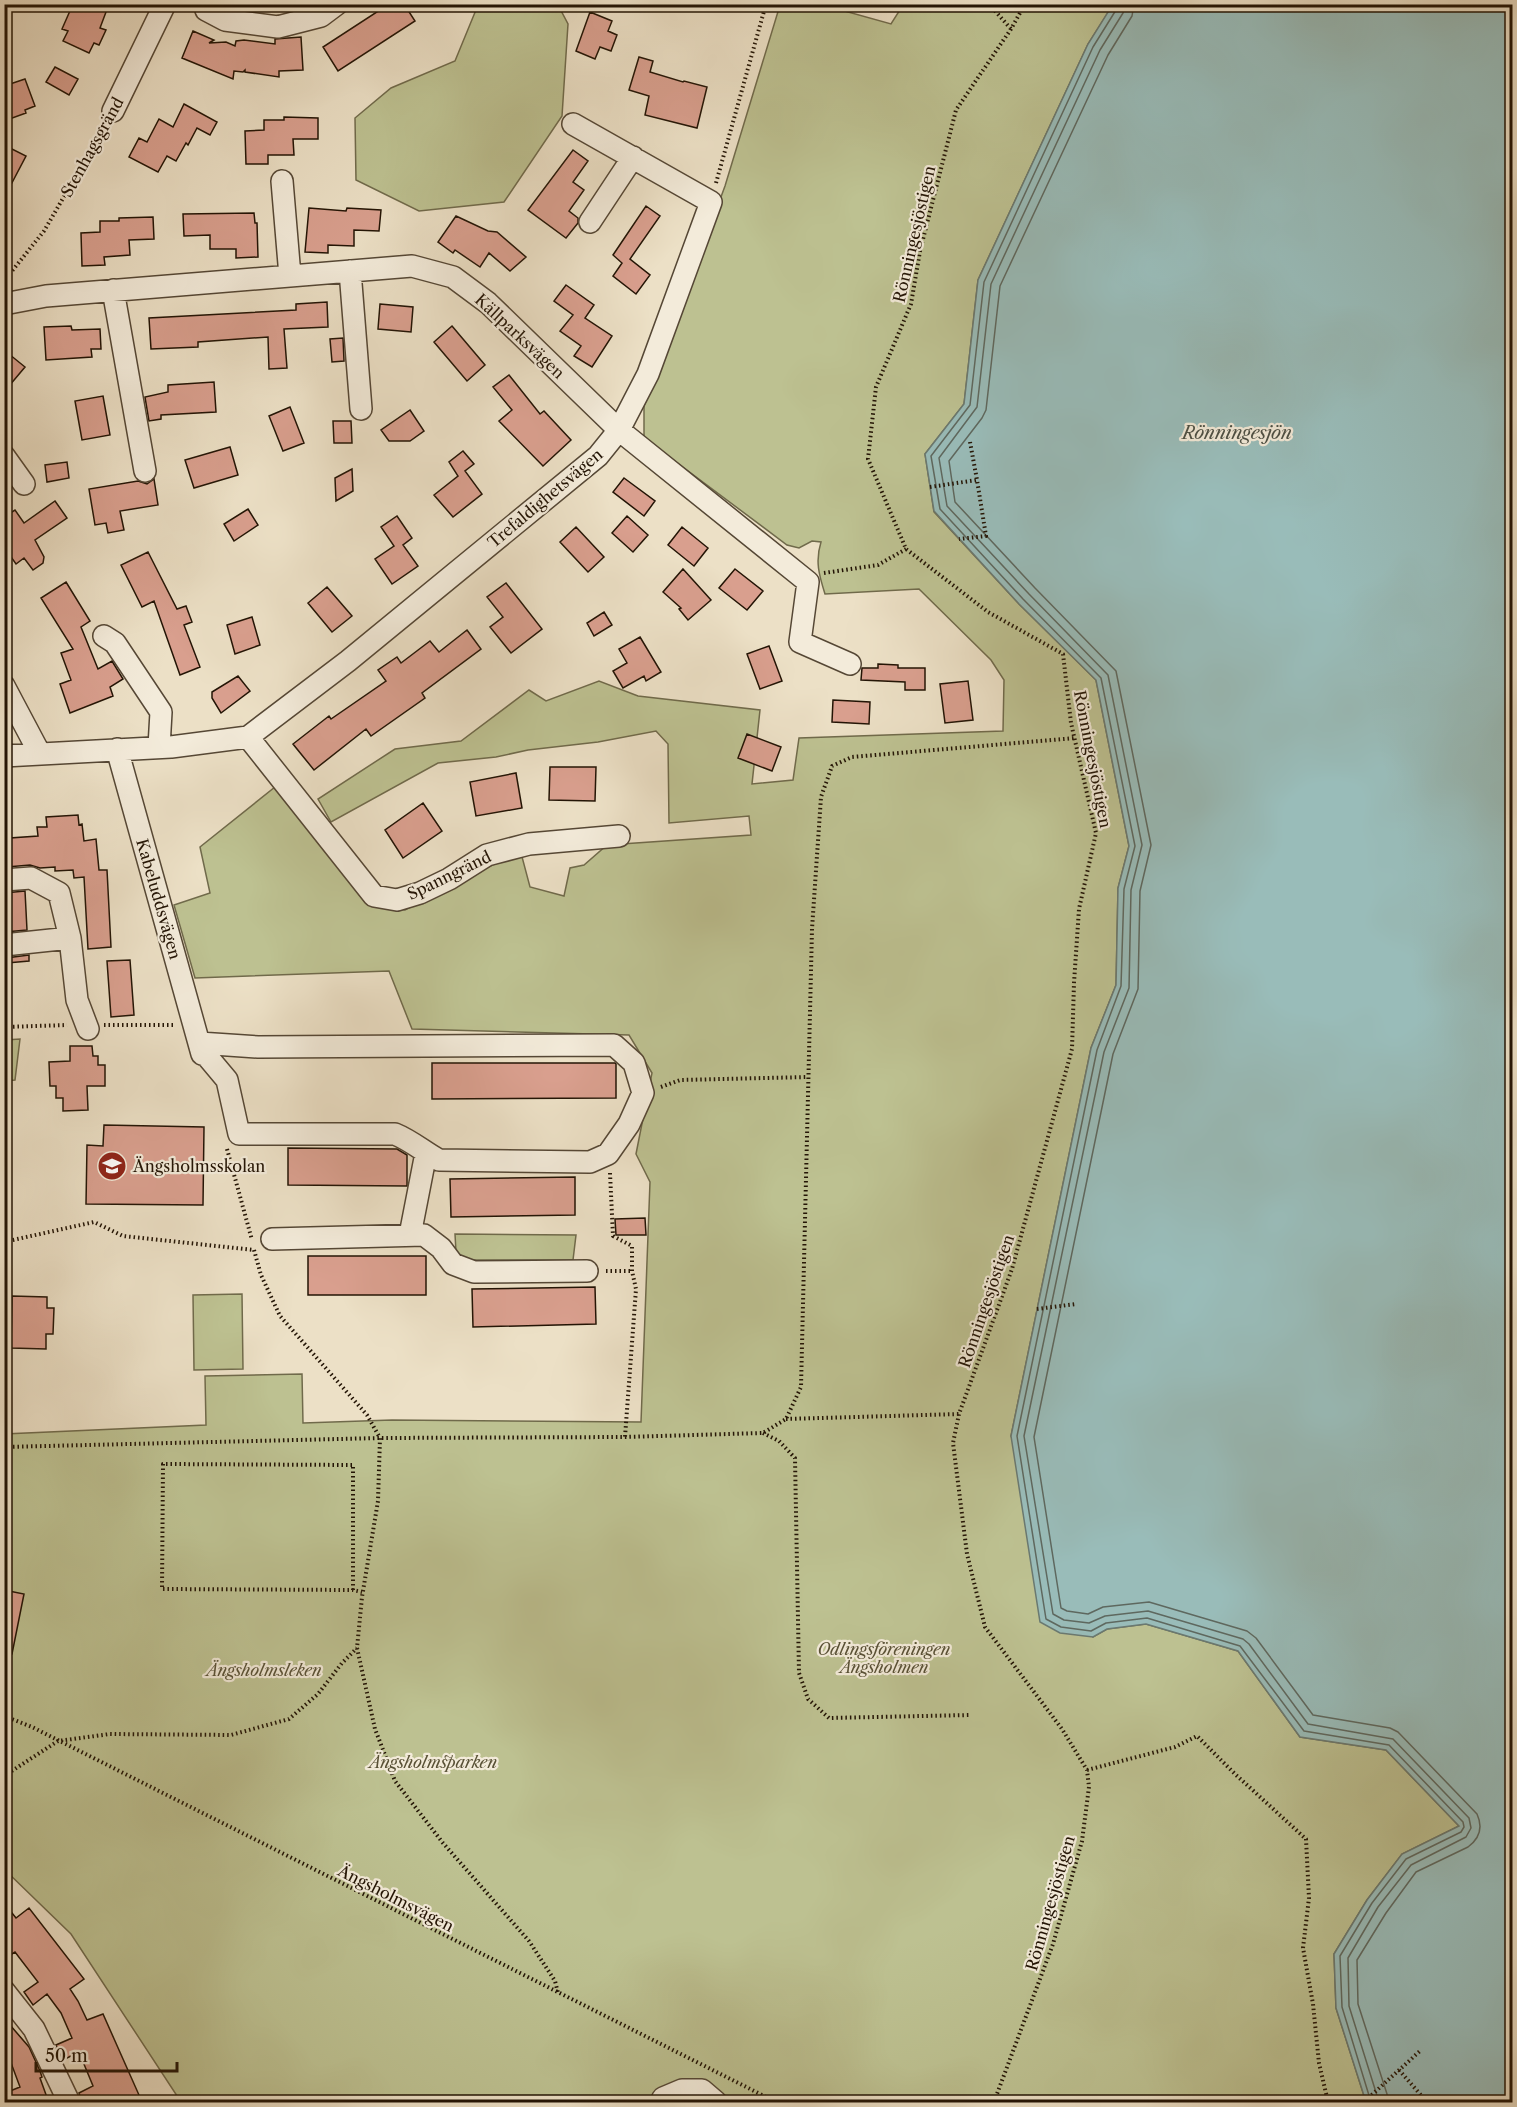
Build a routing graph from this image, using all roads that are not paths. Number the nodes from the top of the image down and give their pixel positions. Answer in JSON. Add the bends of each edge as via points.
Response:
{"nodes":[{"id":1,"x":165,"y":4,"type":"edge"},
{"id":2,"x":336,"y":4,"type":"edge"},
{"id":3,"x":206,"y":10,"type":"dead end"},
{"id":4,"x":113,"y":111,"type":"road end"},
{"id":5,"x":573,"y":124,"type":"dead end"},
{"id":6,"x":633,"y":157,"type":"junction"},
{"id":7,"x":282,"y":181,"type":"dead end"},
{"id":8,"x":590,"y":222,"type":"dead end"},
{"id":9,"x":350,"y":271,"type":"junction"},
{"id":10,"x":290,"y":276,"type":"junction"},
{"id":11,"x":113,"y":290,"type":"junction"},
{"id":12,"x":4,"y":304,"type":"edge"},
{"id":13,"x":361,"y":409,"type":"dead end"},
{"id":14,"x":619,"y":430,"type":"junction"},
{"id":15,"x":4,"y":456,"type":"edge"},
{"id":16,"x":146,"y":471,"type":"dead end"},
{"id":17,"x":24,"y":484,"type":"dead end"},
{"id":18,"x":114,"y":638,"type":"dead end"},
{"id":19,"x":850,"y":664,"type":"dead end"},
{"id":20,"x":4,"y":686,"type":"edge"},
{"id":21,"x":248,"y":737,"type":"junction"},
{"id":22,"x":159,"y":747,"type":"junction"},
{"id":23,"x":117,"y":748,"type":"junction"},
{"id":24,"x":40,"y":754,"type":"junction"},
{"id":25,"x":4,"y":756,"type":"edge"},
{"id":26,"x":619,"y":836,"type":"dead end"},
{"id":27,"x":4,"y":880,"type":"edge"},
{"id":28,"x":70,"y":938,"type":"junction"},
{"id":29,"x":4,"y":945,"type":"edge"},
{"id":30,"x":87,"y":1027,"type":"road end"},
{"id":31,"x":202,"y":1052,"type":"junction"},
{"id":32,"x":433,"y":1157,"type":"junction"},
{"id":33,"x":410,"y":1235,"type":"junction"},
{"id":34,"x":263,"y":1244,"type":"road end"},
{"id":35,"x":587,"y":1271,"type":"road end"},
{"id":36,"x":4,"y":1990,"type":"edge"},
{"id":37,"x":69,"y":2103,"type":"edge"},
{"id":38,"x":660,"y":2103,"type":"edge"},
{"id":39,"x":716,"y":2103,"type":"edge"}],
"edges":[{"from":1,"to":4,"type":"street","name":"Stenhagsgränd"},
{"from":2,"to":3,"type":"street","via":[[321,16],[278,27],[225,20]]},
{"from":5,"to":6,"type":"street"},
{"from":6,"to":8,"type":"street"},
{"from":6,"to":14,"type":"street","name":"Trefaldighetsvägen","via":[[711,202],[648,375]]},
{"from":7,"to":10,"type":"street"},
{"from":9,"to":10,"type":"street","name":"Källparksvägen"},
{"from":9,"to":13,"type":"street"},
{"from":9,"to":14,"type":"street","name":"Källparksvägen","via":[[412,266],[453,277],[488,303]]},
{"from":10,"to":11,"type":"street","name":"Källparksvägen"},
{"from":11,"to":12,"type":"street","name":"Källparksvägen"},
{"from":11,"to":16,"type":"street"},
{"from":14,"to":19,"type":"street","name":"Källparksvägen","via":[[808,582],[801,642]]},
{"from":14,"to":21,"type":"street","name":"Trefaldighetsvägen","via":[[598,456],[348,661]]},
{"from":15,"to":17,"type":"street"},
{"from":18,"to":22,"type":"street","via":[[161,712]]},
{"from":20,"to":24,"type":"street"},
{"from":21,"to":22,"type":"street"},
{"from":21,"to":26,"type":"street","name":"Spanngränd","via":[[374,896],[397,900],[420,893],[487,855],[529,844]]},
{"from":22,"to":23,"type":"street"},
{"from":23,"to":24,"type":"street"},
{"from":23,"to":31,"type":"street","name":"Kabeluddsvägen"},
{"from":24,"to":25,"type":"street"},
{"from":27,"to":28,"type":"street","via":[[31,878],[59,893]]},
{"from":28,"to":29,"type":"street"},
{"from":28,"to":30,"type":"street","via":[[77,1000]]},
{"from":31,"to":32,"type":"street","name":"Kabeluddsvägen","via":[[227,1080],[239,1134],[395,1134]]},
{"from":31,"to":32,"type":"street","via":[[258,1047],[614,1045],[634,1063],[643,1093],[629,1124],[608,1155],[590,1162]]},
{"from":32,"to":33,"type":"street"},
{"from":33,"to":34,"type":"street"},
{"from":33,"to":35,"type":"street","via":[[424,1235],[453,1264],[474,1272]]},
{"from":36,"to":37,"type":"street","via":[[34,2029]]},
{"from":38,"to":39,"type":"street","via":[[682,2090],[702,2090]]}]}
